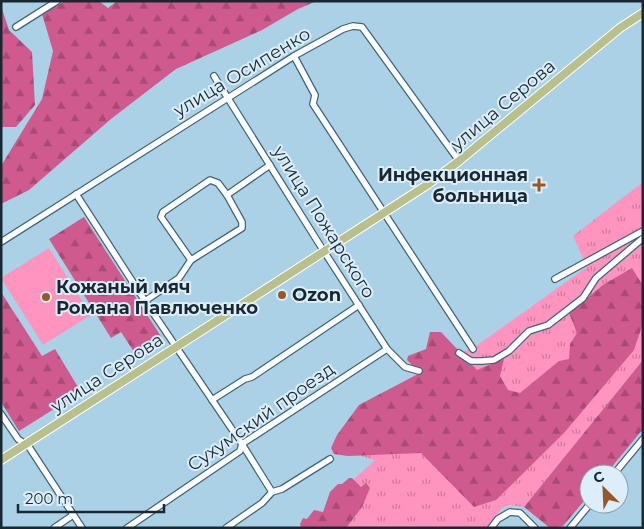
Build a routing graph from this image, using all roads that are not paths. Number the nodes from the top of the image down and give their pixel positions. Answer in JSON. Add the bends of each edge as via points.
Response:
{"nodes":[{"id":1,"x":57,"y":1,"type":"edge"},
{"id":2,"x":643,"y":14,"type":"edge"},
{"id":3,"x":16,"y":27,"type":"dead end"},
{"id":4,"x":294,"y":56,"type":"junction"},
{"id":5,"x":214,"y":76,"type":"dead end"},
{"id":6,"x":228,"y":97,"type":"junction"},
{"id":7,"x":459,"y":161,"type":"junction"},
{"id":8,"x":270,"y":166,"type":"junction"},
{"id":9,"x":76,"y":194,"type":"junction"},
{"id":10,"x":227,"y":195,"type":"junction"},
{"id":11,"x":384,"y":213,"type":"junction"},
{"id":12,"x":643,"y":231,"type":"edge"},
{"id":13,"x":643,"y":238,"type":"edge"},
{"id":14,"x":1,"y":242,"type":"edge"},
{"id":15,"x":324,"y":252,"type":"junction"},
{"id":16,"x":191,"y":260,"type":"junction"},
{"id":17,"x":555,"y":279,"type":"dead end"},
{"id":18,"x":145,"y":301,"type":"junction"},
{"id":19,"x":359,"y":305,"type":"junction"},
{"id":20,"x":176,"y":347,"type":"junction"},
{"id":21,"x":388,"y":349,"type":"junction"},
{"id":22,"x":473,"y":349,"type":"dead end"},
{"id":23,"x":459,"y":352,"type":"dead end"},
{"id":24,"x":419,"y":370,"type":"dead end"},
{"id":25,"x":212,"y":400,"type":"junction"},
{"id":26,"x":1,"y":414,"type":"edge"},
{"id":27,"x":643,"y":439,"type":"edge"},
{"id":28,"x":25,"y":444,"type":"junction"},
{"id":29,"x":242,"y":444,"type":"junction"},
{"id":30,"x":330,"y":459,"type":"dead end"},
{"id":31,"x":1,"y":460,"type":"edge"},
{"id":32,"x":622,"y":464,"type":"edge"},
{"id":33,"x":272,"y":492,"type":"junction"},
{"id":34,"x":582,"y":514,"type":"edge"},
{"id":35,"x":73,"y":515,"type":"junction"},
{"id":36,"x":54,"y":528,"type":"edge"},
{"id":37,"x":82,"y":528,"type":"edge"},
{"id":38,"x":127,"y":528,"type":"edge"},
{"id":39,"x":226,"y":528,"type":"edge"},
{"id":40,"x":491,"y":528,"type":"edge"},
{"id":41,"x":535,"y":528,"type":"edge"},
{"id":42,"x":570,"y":528,"type":"edge"}],
"edges":[{"from":1,"to":3,"type":"street"},
{"from":2,"to":7,"type":"main road","name":"улица Серова","via":[[620,28]]},
{"from":4,"to":6,"type":"street","name":"улица Осипенко"},
{"from":4,"to":7,"type":"street","name":"улица Осипенко","via":[[343,29],[362,27]]},
{"from":4,"to":11,"type":"street","via":[[315,95],[313,104]]},
{"from":5,"to":6,"type":"street","name":"улица Пожарского"},
{"from":6,"to":8,"type":"street","name":"улица Пожарского"},
{"from":6,"to":9,"type":"street","name":"улица Осипенко"},
{"from":7,"to":11,"type":"main road","name":"улица Серова"},
{"from":8,"to":10,"type":"street"},
{"from":8,"to":15,"type":"street","name":"улица Пожарского"},
{"from":9,"to":14,"type":"street","name":"улица Осипенко"},
{"from":9,"to":18,"type":"street"},
{"from":10,"to":16,"type":"street","via":[[242,228]]},
{"from":10,"to":16,"type":"street","via":[[218,183],[210,180],[163,212],[162,216]]},
{"from":11,"to":15,"type":"main road","name":"улица Серова"},
{"from":11,"to":22,"type":"street"},
{"from":12,"to":17,"type":"street"},
{"from":13,"to":23,"type":"street","via":[[596,278],[584,298],[548,325],[529,331],[509,352],[494,360],[471,361]]},
{"from":15,"to":19,"type":"street","name":"улица Пожарского"},
{"from":15,"to":20,"type":"main road","name":"улица Серова"},
{"from":16,"to":18,"type":"street","via":[[179,278]]},
{"from":18,"to":20,"type":"street"},
{"from":19,"to":21,"type":"street","name":"улица Пожарского"},
{"from":19,"to":25,"type":"street"},
{"from":20,"to":25,"type":"street"},
{"from":20,"to":28,"type":"main road","name":"улица Серова"},
{"from":21,"to":24,"type":"street","name":"улица Пожарского","via":[[406,367]]},
{"from":21,"to":29,"type":"street","name":"Сухумский проезд"},
{"from":25,"to":29,"type":"street"},
{"from":26,"to":28,"type":"street"},
{"from":27,"to":32,"type":"street"},
{"from":28,"to":31,"type":"main road","name":"улица Серова"},
{"from":28,"to":35,"type":"street"},
{"from":29,"to":33,"type":"street"},
{"from":29,"to":38,"type":"street","name":"Сухумский проезд","via":[[240,451]]},
{"from":30,"to":33,"type":"street"},
{"from":33,"to":39,"type":"street","via":[[262,504]]},
{"from":34,"to":42,"type":"street"},
{"from":35,"to":36,"type":"street"},
{"from":35,"to":37,"type":"street"},
{"from":40,"to":41,"type":"street","via":[[510,512],[520,514]]}]}
